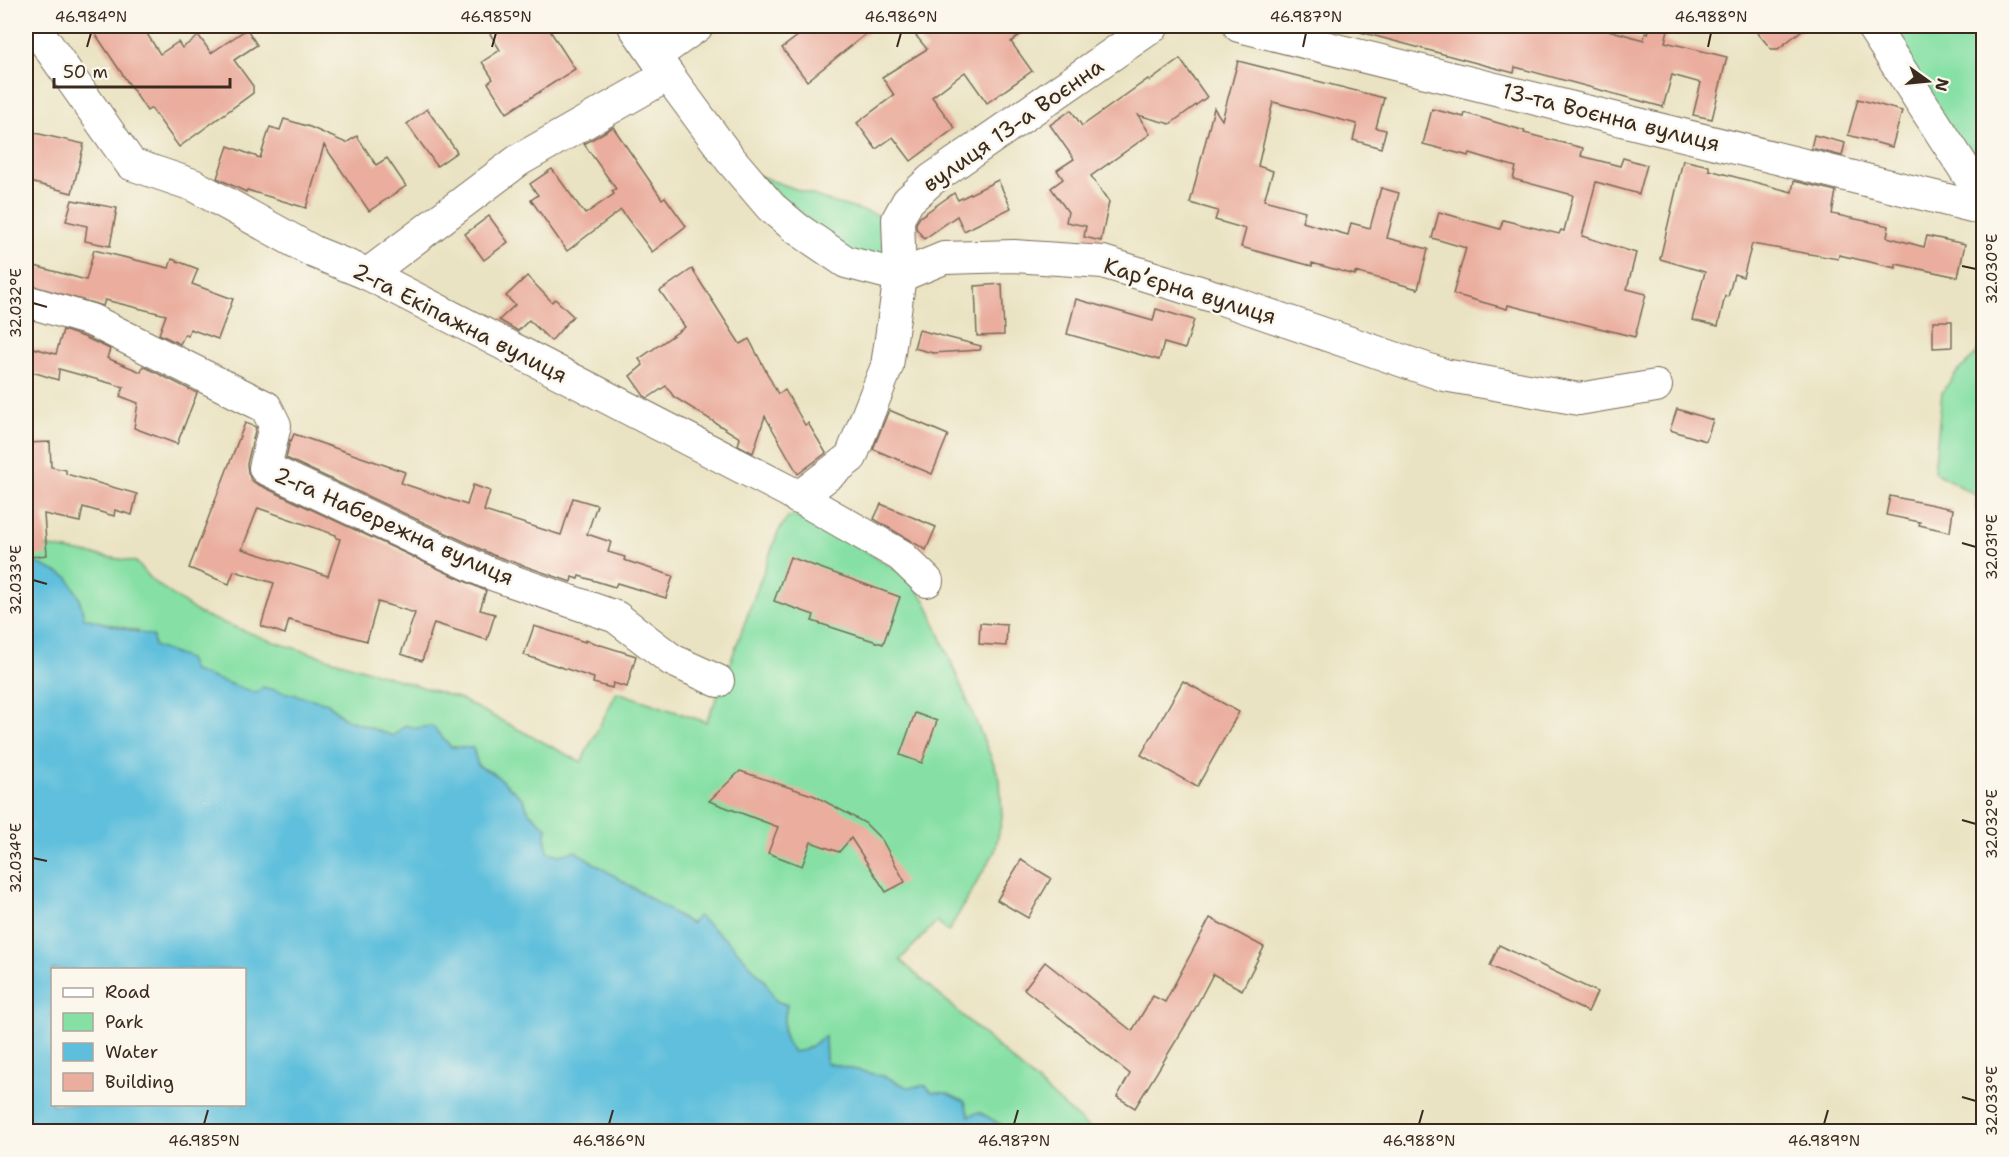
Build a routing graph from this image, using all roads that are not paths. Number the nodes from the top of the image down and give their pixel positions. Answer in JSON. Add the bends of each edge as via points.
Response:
{"nodes":[{"id":1,"x":34,"y":26,"type":"edge"},
{"id":2,"x":634,"y":26,"type":"edge"},
{"id":3,"x":698,"y":26,"type":"edge"},
{"id":4,"x":1153,"y":26,"type":"edge"},
{"id":5,"x":1239,"y":26,"type":"edge"},
{"id":6,"x":1872,"y":26,"type":"edge"},
{"id":7,"x":662,"y":66,"type":"junction"},
{"id":8,"x":1983,"y":199,"type":"edge"},
{"id":9,"x":1983,"y":209,"type":"edge"},
{"id":10,"x":368,"y":274,"type":"junction"},
{"id":11,"x":900,"y":276,"type":"junction"},
{"id":12,"x":26,"y":301,"type":"edge"},
{"id":13,"x":1656,"y":386,"type":"dead end"},
{"id":14,"x":798,"y":498,"type":"junction"},
{"id":15,"x":927,"y":581,"type":"dead end"},
{"id":16,"x":718,"y":681,"type":"dead end"}],
"edges":[{"from":1,"to":10,"type":"street","name":"2-га Екіпажна вулиця","via":[[131,164],[193,185],[314,252]]},
{"from":2,"to":7,"type":"street"},
{"from":3,"to":7,"type":"street"},
{"from":4,"to":11,"type":"street","name":"вулиця 13-а Воєнна","via":[[931,180],[908,201],[898,219]]},
{"from":5,"to":9,"type":"street","name":"13-та Воєнна вулиця"},
{"from":6,"to":8,"type":"street"},
{"from":7,"to":10,"type":"street","via":[[519,160]]},
{"from":7,"to":11,"type":"street","via":[[730,159],[779,214],[846,262]]},
{"from":10,"to":14,"type":"street","name":"2-га Екіпажна вулиця"},
{"from":11,"to":13,"type":"street","name":"Карʼєрна вулиця","via":[[944,258],[1014,256],[1103,262],[1444,375],[1579,399]]},
{"from":11,"to":14,"type":"street","via":[[887,366],[851,457]]},
{"from":12,"to":16,"type":"street","name":"2-га Набережна вулиця","via":[[91,320],[266,407],[275,425],[266,468],[486,572],[616,617],[672,660]]},
{"from":14,"to":15,"type":"street","name":"2-га Екіпажна вулиця","via":[[900,555]]}]}
